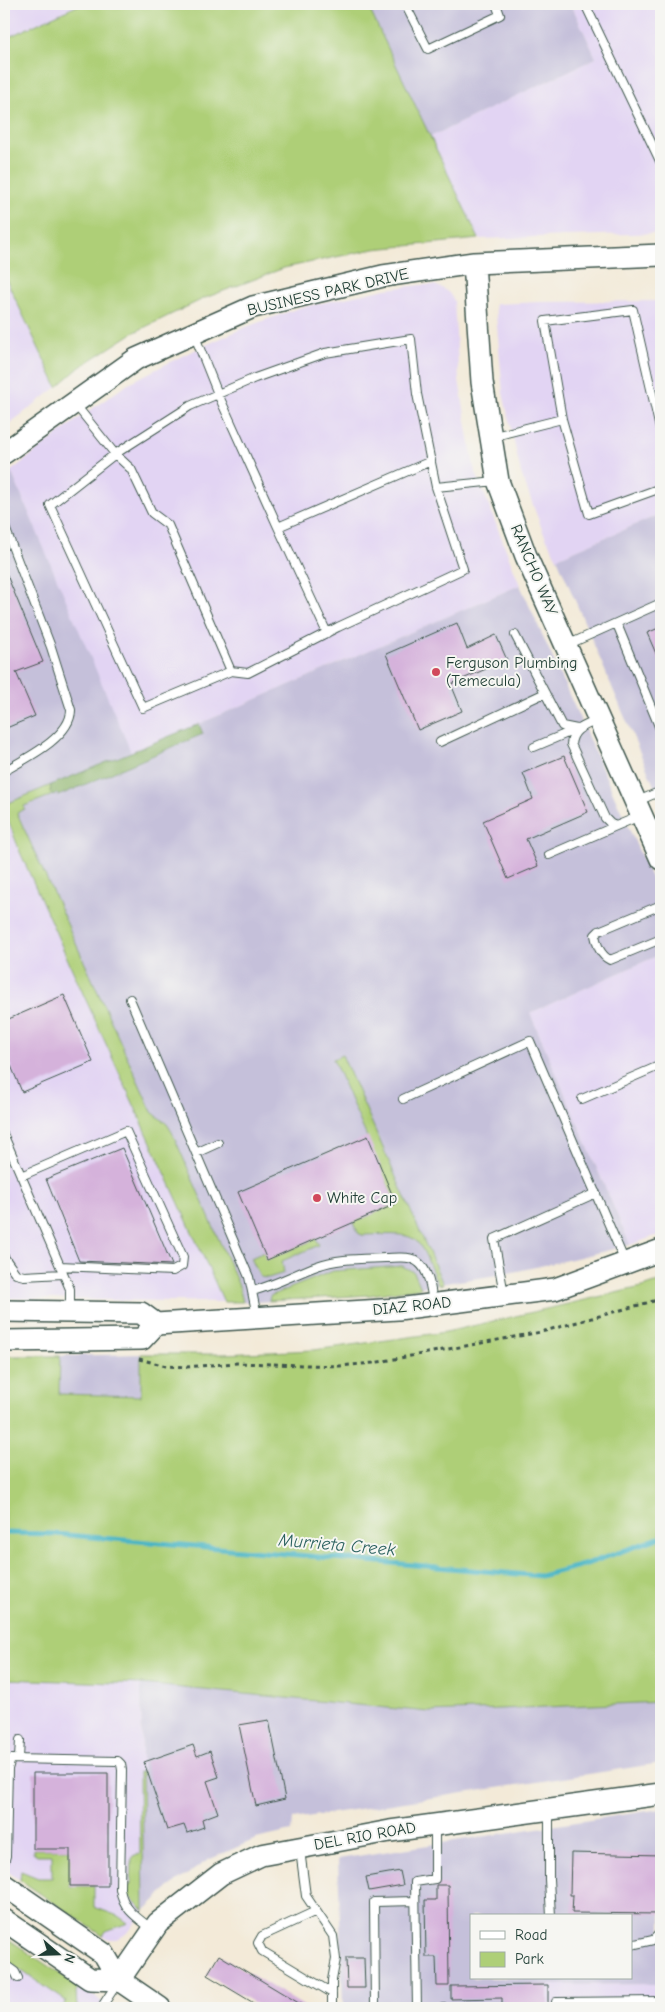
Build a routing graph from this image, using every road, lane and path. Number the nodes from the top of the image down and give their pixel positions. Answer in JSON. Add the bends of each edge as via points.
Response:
{"nodes":[{"id":1,"x":405,"y":4,"type":"edge"},
{"id":2,"x":496,"y":4,"type":"edge"},
{"id":3,"x":585,"y":4,"type":"edge"},
{"id":4,"x":661,"y":163,"type":"edge"},
{"id":5,"x":661,"y":255,"type":"edge"},
{"id":6,"x":474,"y":263,"type":"junction"},
{"id":7,"x":193,"y":333,"type":"junction"},
{"id":8,"x":218,"y":394,"type":"junction"},
{"id":9,"x":75,"y":404,"type":"junction"},
{"id":10,"x":562,"y":419,"type":"junction"},
{"id":11,"x":661,"y":433,"type":"edge"},
{"id":12,"x":491,"y":437,"type":"junction"},
{"id":13,"x":4,"y":453,"type":"edge"},
{"id":14,"x":115,"y":454,"type":"junction"},
{"id":15,"x":431,"y":461,"type":"junction"},
{"id":16,"x":498,"y":481,"type":"junction"},
{"id":17,"x":436,"y":487,"type":"junction"},
{"id":18,"x":661,"y":488,"type":"edge"},
{"id":19,"x":4,"y":525,"type":"edge"},
{"id":20,"x":278,"y":526,"type":"junction"},
{"id":21,"x":661,"y":603,"type":"edge"},
{"id":22,"x":616,"y":624,"type":"junction"},
{"id":23,"x":327,"y":633,"type":"junction"},
{"id":24,"x":515,"y":635,"type":"dead end"},
{"id":25,"x":566,"y":645,"type":"junction"},
{"id":26,"x":230,"y":671,"type":"junction"},
{"id":27,"x":545,"y":693,"type":"junction"},
{"id":28,"x":600,"y":719,"type":"junction"},
{"id":29,"x":577,"y":729,"type":"junction"},
{"id":30,"x":661,"y":731,"type":"edge"},
{"id":31,"x":440,"y":742,"type":"dead end"},
{"id":32,"x":534,"y":748,"type":"dead end"},
{"id":33,"x":4,"y":771,"type":"edge"},
{"id":34,"x":661,"y":791,"type":"edge"},
{"id":35,"x":639,"y":809,"type":"junction"},
{"id":36,"x":616,"y":826,"type":"junction"},
{"id":37,"x":549,"y":855,"type":"dead end"},
{"id":38,"x":661,"y":858,"type":"edge"},
{"id":39,"x":661,"y":905,"type":"edge"},
{"id":40,"x":661,"y":939,"type":"edge"},
{"id":41,"x":130,"y":999,"type":"dead end"},
{"id":42,"x":661,"y":1064,"type":"edge"},
{"id":43,"x":582,"y":1099,"type":"dead end"},
{"id":44,"x":403,"y":1100,"type":"dead end"},
{"id":45,"x":4,"y":1136,"type":"edge"},
{"id":46,"x":218,"y":1143,"type":"dead end"},
{"id":47,"x":196,"y":1153,"type":"junction"},
{"id":48,"x":21,"y":1176,"type":"junction"},
{"id":49,"x":596,"y":1193,"type":"junction"},
{"id":50,"x":661,"y":1250,"type":"edge"},
{"id":51,"x":4,"y":1258,"type":"edge"},
{"id":52,"x":626,"y":1263,"type":"junction"},
{"id":53,"x":61,"y":1270,"type":"junction"},
{"id":54,"x":253,"y":1291,"type":"junction"},
{"id":55,"x":504,"y":1295,"type":"junction"},
{"id":56,"x":661,"y":1299,"type":"edge"},
{"id":57,"x":433,"y":1304,"type":"junction"},
{"id":58,"x":4,"y":1311,"type":"edge"},
{"id":59,"x":70,"y":1312,"type":"junction"},
{"id":60,"x":258,"y":1318,"type":"junction"},
{"id":61,"x":156,"y":1324,"type":"junction"},
{"id":62,"x":4,"y":1341,"type":"edge"},
{"id":63,"x":133,"y":1359,"type":"dead end"},
{"id":64,"x":20,"y":1740,"type":"dead end"},
{"id":65,"x":19,"y":1758,"type":"junction"},
{"id":66,"x":661,"y":1794,"type":"edge"},
{"id":67,"x":549,"y":1809,"type":"junction"},
{"id":68,"x":435,"y":1824,"type":"junction"},
{"id":69,"x":300,"y":1848,"type":"junction"},
{"id":70,"x":4,"y":1863,"type":"edge"},
{"id":71,"x":4,"y":1885,"type":"edge"},
{"id":72,"x":415,"y":1900,"type":"junction"},
{"id":73,"x":316,"y":1911,"type":"junction"},
{"id":74,"x":551,"y":1914,"type":"edge"},
{"id":75,"x":4,"y":1920,"type":"edge"},
{"id":76,"x":153,"y":1930,"type":"junction"},
{"id":77,"x":661,"y":1932,"type":"edge"},
{"id":78,"x":632,"y":1944,"type":"edge"},
{"id":79,"x":4,"y":1964,"type":"edge"},
{"id":80,"x":18,"y":1978,"type":"dead end"},
{"id":81,"x":119,"y":1980,"type":"junction"},
{"id":82,"x":332,"y":1993,"type":"junction"},
{"id":83,"x":661,"y":2001,"type":"edge"},
{"id":84,"x":101,"y":2008,"type":"edge"},
{"id":85,"x":160,"y":2008,"type":"edge"},
{"id":86,"x":332,"y":2008,"type":"edge"},
{"id":87,"x":375,"y":2008,"type":"edge"},
{"id":88,"x":417,"y":2008,"type":"edge"},
{"id":89,"x":556,"y":2008,"type":"edge"}],
"edges":[{"from":1,"to":2,"type":"lane","via":[[428,50],[500,15]]},
{"from":3,"to":4,"type":"lane"},
{"from":5,"to":6,"type":"street","name":"BUSINESS PARK DRIVE"},
{"from":6,"to":7,"type":"street","name":"BUSINESS PARK DRIVE","via":[[383,276],[253,307]]},
{"from":6,"to":12,"type":"street","name":"RANCHO WAY","via":[[482,382]]},
{"from":7,"to":8,"type":"lane"},
{"from":7,"to":9,"type":"street","name":"BUSINESS PARK DRIVE","via":[[136,359]]},
{"from":8,"to":14,"type":"lane","via":[[190,406]]},
{"from":8,"to":15,"type":"lane","via":[[325,353],[411,339],[417,394]]},
{"from":8,"to":20,"type":"lane"},
{"from":9,"to":13,"type":"street","name":"BUSINESS PARK DRIVE"},
{"from":9,"to":14,"type":"lane"},
{"from":10,"to":11,"type":"lane","via":[[545,321],[633,310]]},
{"from":10,"to":12,"type":"lane"},
{"from":10,"to":18,"type":"lane","via":[[589,514]]},
{"from":12,"to":16,"type":"street","name":"RANCHO WAY"},
{"from":14,"to":26,"type":"lane","via":[[131,469],[152,514],[168,525]]},
{"from":14,"to":26,"type":"lane","via":[[50,505],[144,708]]},
{"from":15,"to":17,"type":"lane"},
{"from":15,"to":20,"type":"lane"},
{"from":16,"to":17,"type":"lane"},
{"from":16,"to":25,"type":"street","name":"RANCHO WAY","via":[[526,556]]},
{"from":17,"to":23,"type":"lane","via":[[463,569]]},
{"from":19,"to":33,"type":"lane","via":[[72,710],[71,719],[43,748]]},
{"from":20,"to":23,"type":"lane"},
{"from":21,"to":22,"type":"lane"},
{"from":22,"to":25,"type":"lane"},
{"from":22,"to":30,"type":"lane"},
{"from":23,"to":26,"type":"lane","via":[[248,673]]},
{"from":24,"to":27,"type":"lane"},
{"from":25,"to":28,"type":"street","name":"RANCHO WAY"},
{"from":27,"to":29,"type":"lane","via":[[562,726]]},
{"from":27,"to":31,"type":"lane"},
{"from":28,"to":29,"type":"lane"},
{"from":28,"to":35,"type":"street","name":"RANCHO WAY"},
{"from":29,"to":32,"type":"lane"},
{"from":29,"to":36,"type":"lane","via":[[571,744],[605,818]]},
{"from":34,"to":35,"type":"lane"},
{"from":35,"to":36,"type":"lane"},
{"from":35,"to":38,"type":"street","name":"RANCHO WAY"},
{"from":36,"to":37,"type":"lane"},
{"from":39,"to":40,"type":"lane","via":[[596,935],[599,948],[610,960]]},
{"from":41,"to":47,"type":"lane"},
{"from":42,"to":43,"type":"lane"},
{"from":44,"to":49,"type":"lane","via":[[530,1041]]},
{"from":45,"to":48,"type":"lane"},
{"from":46,"to":47,"type":"lane"},
{"from":47,"to":54,"type":"lane"},
{"from":48,"to":53,"type":"lane"},
{"from":48,"to":53,"type":"lane","via":[[126,1131],[183,1257],[182,1266],[173,1271]]},
{"from":49,"to":52,"type":"lane"},
{"from":49,"to":55,"type":"lane","via":[[494,1239]]},
{"from":50,"to":52,"type":"street","name":"DIAZ ROAD"},
{"from":51,"to":53,"type":"lane","via":[[16,1274],[24,1276]]},
{"from":52,"to":55,"type":"street","name":"DIAZ ROAD","via":[[555,1289]]},
{"from":53,"to":59,"type":"lane","via":[[70,1289]]},
{"from":54,"to":57,"type":"lane","via":[[318,1265],[404,1258],[423,1267]]},
{"from":54,"to":60,"type":"lane"},
{"from":55,"to":57,"type":"street","name":"DIAZ ROAD"},
{"from":56,"to":63,"type":"path","via":[[540,1332],[373,1363],[340,1366],[237,1363],[186,1367]]},
{"from":57,"to":60,"type":"street","name":"DIAZ ROAD"},
{"from":58,"to":59,"type":"street"},
{"from":59,"to":61,"type":"street","via":[[141,1313]]},
{"from":60,"to":61,"type":"street","name":"DIAZ ROAD"},
{"from":61,"to":62,"type":"street","via":[[142,1339]]},
{"from":64,"to":65,"type":"lane"},
{"from":65,"to":70,"type":"lane","via":[[11,1758],[8,1769]]},
{"from":65,"to":76,"type":"lane","via":[[118,1761],[121,1764],[122,1900],[132,1914]]},
{"from":66,"to":67,"type":"street","name":"DEL RIO ROAD"},
{"from":67,"to":68,"type":"street","name":"DEL RIO ROAD"},
{"from":67,"to":74,"type":"lane"},
{"from":68,"to":69,"type":"street","name":"DEL RIO ROAD"},
{"from":68,"to":72,"type":"lane","via":[[434,1879],[415,1882]]},
{"from":69,"to":73,"type":"lane","via":[[306,1896]]},
{"from":69,"to":76,"type":"street","name":"DEL RIO ROAD","via":[[261,1855],[221,1874]]},
{"from":71,"to":81,"type":"street","via":[[104,1954]]},
{"from":72,"to":87,"type":"lane","via":[[374,1902]]},
{"from":72,"to":88,"type":"lane"},
{"from":73,"to":82,"type":"lane","via":[[333,1936],[336,1959]]},
{"from":73,"to":82,"type":"lane","via":[[262,1936],[258,1943],[262,1952]]},
{"from":75,"to":81,"type":"street","via":[[90,1979]]},
{"from":76,"to":81,"type":"street","name":"DEL RIO ROAD"},
{"from":77,"to":78,"type":"lane","via":[[653,1940]]},
{"from":79,"to":80,"type":"lane"},
{"from":81,"to":84,"type":"lane"},
{"from":81,"to":85,"type":"street"},
{"from":82,"to":86,"type":"lane"},
{"from":83,"to":89,"type":"lane","via":[[556,2002]]}]}
